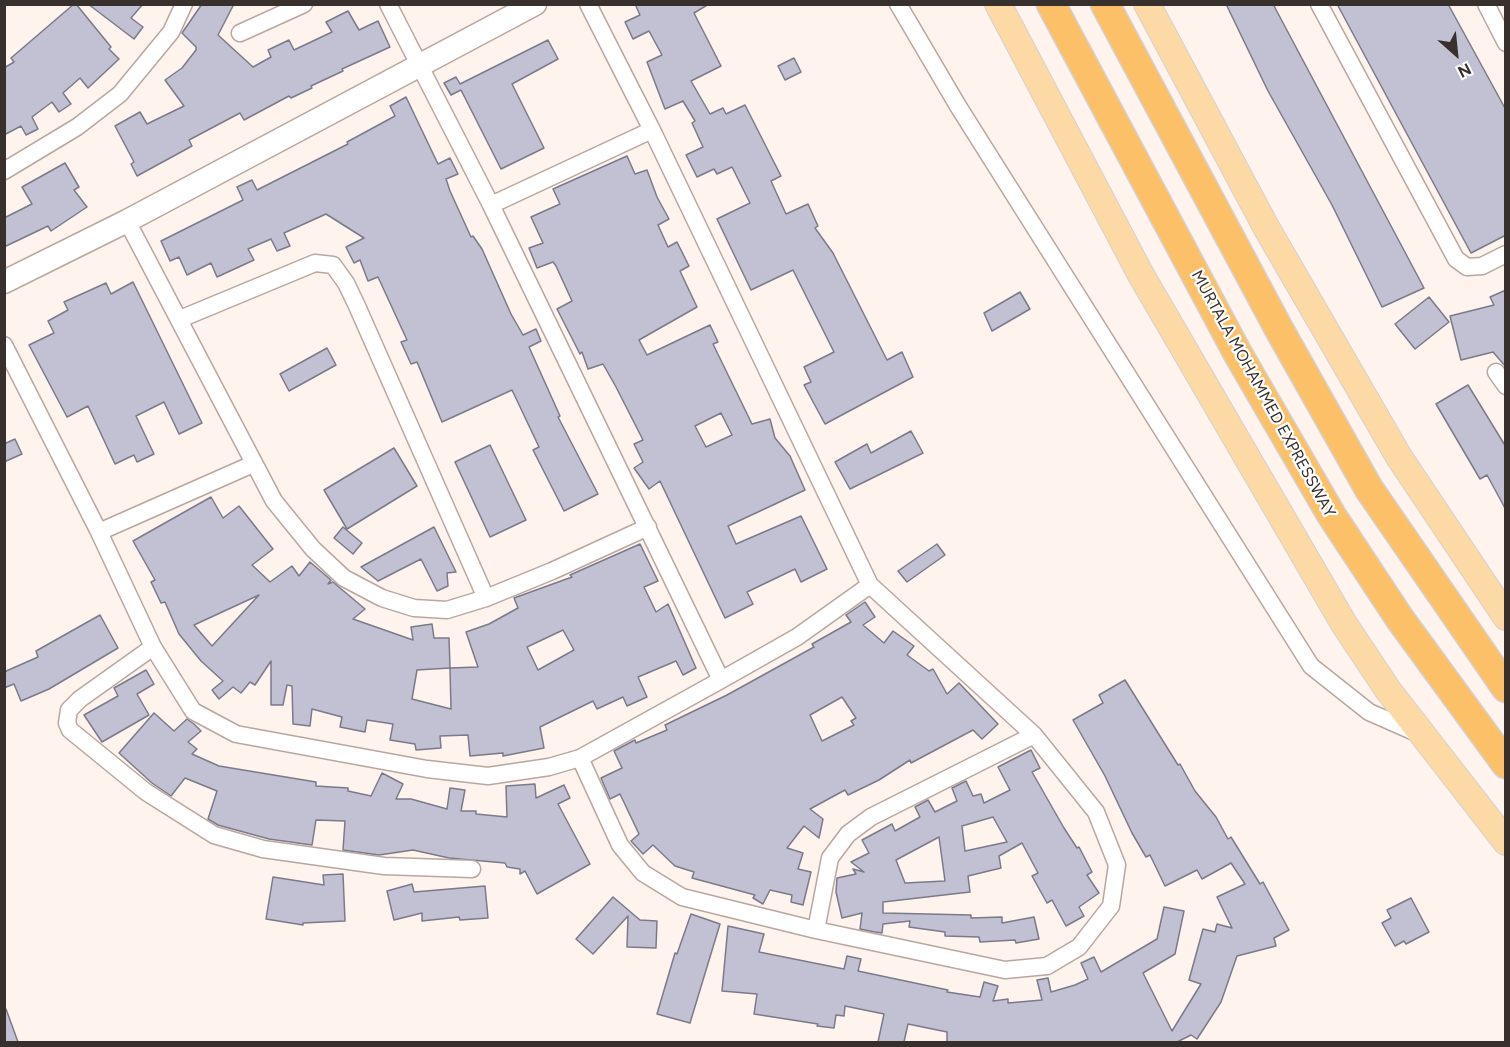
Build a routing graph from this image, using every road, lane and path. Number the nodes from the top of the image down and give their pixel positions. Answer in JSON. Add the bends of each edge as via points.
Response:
{"nodes":[{"id":1,"x":184,"y":4,"type":"edge"},
{"id":2,"x":304,"y":4,"type":"edge"},
{"id":3,"x":388,"y":4,"type":"edge"},
{"id":4,"x":534,"y":4,"type":"edge"},
{"id":5,"x":588,"y":4,"type":"edge"},
{"id":6,"x":898,"y":4,"type":"edge"},
{"id":7,"x":998,"y":4,"type":"edge"},
{"id":8,"x":1051,"y":4,"type":"edge"},
{"id":9,"x":1105,"y":4,"type":"edge"},
{"id":10,"x":1148,"y":4,"type":"edge"},
{"id":11,"x":1318,"y":4,"type":"edge"},
{"id":12,"x":1486,"y":4,"type":"edge"},
{"id":13,"x":240,"y":33,"type":"dead end"},
{"id":14,"x":1506,"y":43,"type":"edge"},
{"id":15,"x":418,"y":65,"type":"junction"},
{"id":16,"x":652,"y":129,"type":"junction"},
{"id":17,"x":4,"y":171,"type":"edge"},
{"id":18,"x":491,"y":205,"type":"junction"},
{"id":19,"x":128,"y":221,"type":"junction"},
{"id":20,"x":1506,"y":254,"type":"edge"},
{"id":21,"x":4,"y":282,"type":"edge"},
{"id":22,"x":180,"y":319,"type":"junction"},
{"id":23,"x":4,"y":345,"type":"edge"},
{"id":24,"x":253,"y":464,"type":"junction"},
{"id":25,"x":648,"y":527,"type":"junction"},
{"id":26,"x":99,"y":532,"type":"junction"},
{"id":27,"x":870,"y":585,"type":"junction"},
{"id":28,"x":486,"y":598,"type":"junction"},
{"id":29,"x":1506,"y":617,"type":"edge"},
{"id":30,"x":153,"y":647,"type":"junction"},
{"id":31,"x":721,"y":680,"type":"junction"},
{"id":32,"x":1506,"y":688,"type":"edge"},
{"id":33,"x":1034,"y":735,"type":"junction"},
{"id":34,"x":1424,"y":736,"type":"junction"},
{"id":35,"x":579,"y":758,"type":"junction"},
{"id":36,"x":1506,"y":765,"type":"edge"},
{"id":37,"x":1506,"y":842,"type":"edge"},
{"id":38,"x":472,"y":869,"type":"dead end"},
{"id":39,"x":816,"y":930,"type":"junction"}],
"edges":[{"from":1,"to":17,"type":"street","via":[[171,32],[120,94],[77,127]]},
{"from":2,"to":13,"type":"street"},
{"from":3,"to":15,"type":"street"},
{"from":4,"to":15,"type":"street"},
{"from":5,"to":16,"type":"street"},
{"from":6,"to":34,"type":"street","via":[[958,106],[1311,666],[1369,712]]},
{"from":7,"to":34,"type":"main road","via":[[1141,275],[1227,426],[1344,624]]},
{"from":8,"to":36,"type":"highway","name":"MURTALA MOHAMMED EXPRESSWAY","via":[[1238,354],[1332,516],[1400,619]]},
{"from":9,"to":32,"type":"highway","via":[[1369,489]]},
{"from":10,"to":29,"type":"main road","via":[[1266,227],[1399,457]]},
{"from":11,"to":20,"type":"street","via":[[1456,259],[1467,267],[1482,266]]},
{"from":12,"to":14,"type":"street"},
{"from":15,"to":18,"type":"street"},
{"from":15,"to":19,"type":"street"},
{"from":16,"to":18,"type":"street"},
{"from":16,"to":27,"type":"street"},
{"from":18,"to":25,"type":"street"},
{"from":19,"to":21,"type":"street"},
{"from":19,"to":22,"type":"street"},
{"from":22,"to":24,"type":"street"},
{"from":22,"to":28,"type":"street","via":[[315,262],[333,265],[357,306]]},
{"from":23,"to":26,"type":"street"},
{"from":24,"to":26,"type":"street"},
{"from":24,"to":28,"type":"street","via":[[280,509],[313,549],[344,578],[382,598],[414,608],[447,610]]},
{"from":25,"to":28,"type":"street"},
{"from":25,"to":31,"type":"street"},
{"from":26,"to":30,"type":"street"},
{"from":27,"to":31,"type":"street","via":[[797,636]]},
{"from":27,"to":33,"type":"street"},
{"from":30,"to":35,"type":"street","via":[[193,711],[236,734],[427,769],[488,776],[549,767]]},
{"from":30,"to":38,"type":"street","via":[[80,699],[69,710],[67,723],[70,730],[146,792],[214,835],[263,849],[384,866]]},
{"from":31,"to":35,"type":"street"},
{"from":33,"to":39,"type":"street","via":[[871,817],[848,834],[830,858]]},
{"from":33,"to":39,"type":"street","via":[[1096,812],[1117,865],[1111,906],[1079,947],[1047,966],[1005,970]]},
{"from":34,"to":37,"type":"main road"},
{"from":35,"to":39,"type":"street","via":[[620,845],[643,873],[682,897]]}]}
